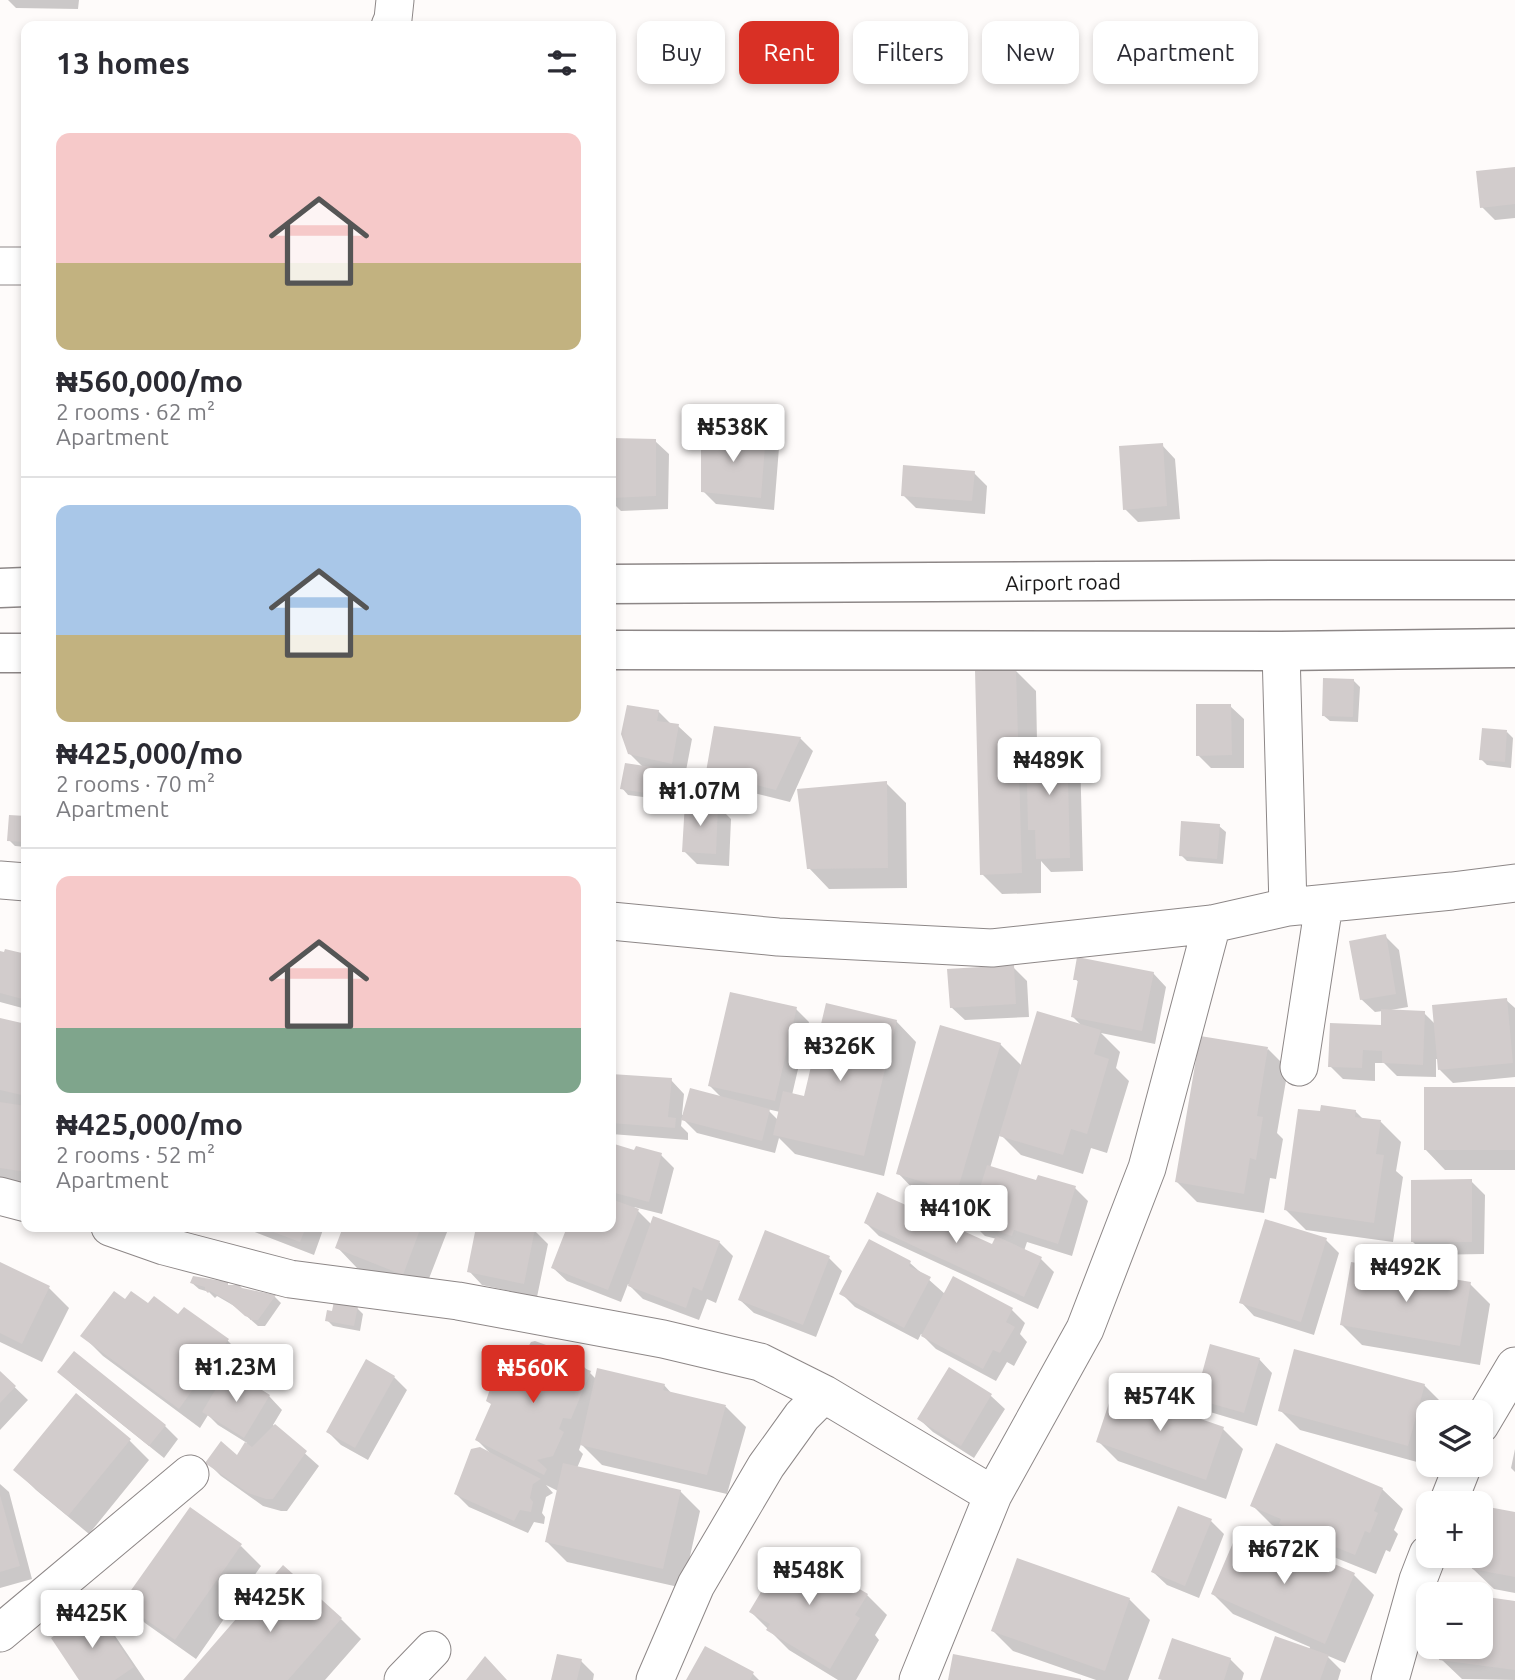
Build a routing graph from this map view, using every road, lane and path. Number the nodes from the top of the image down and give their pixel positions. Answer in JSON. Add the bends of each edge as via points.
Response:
{"nodes":[{"id":1,"x":395,"y":0,"type":"edge"},
{"id":2,"x":392,"y":21,"type":"edge"},
{"id":3,"x":0,"y":266,"type":"edge"},
{"id":4,"x":21,"y":266,"type":"edge"},
{"id":5,"x":1515,"y":580,"type":"edge"},
{"id":6,"x":616,"y":584,"type":"edge"},
{"id":7,"x":21,"y":587,"type":"edge"},
{"id":8,"x":0,"y":588,"type":"edge"},
{"id":9,"x":1515,"y":648,"type":"edge"},
{"id":10,"x":616,"y":650,"type":"edge"},
{"id":11,"x":1280,"y":651,"type":"junction"},
{"id":12,"x":0,"y":653,"type":"edge"},
{"id":13,"x":21,"y":653,"type":"edge"},
{"id":14,"x":0,"y":880,"type":"edge"},
{"id":15,"x":21,"y":882,"type":"edge"},
{"id":16,"x":1515,"y":883,"type":"edge"},
{"id":17,"x":1324,"y":904,"type":"junction"},
{"id":18,"x":1288,"y":907,"type":"junction"},
{"id":19,"x":616,"y":921,"type":"edge"},
{"id":20,"x":1212,"y":924,"type":"junction"},
{"id":21,"x":1299,"y":1067,"type":"dead end"},
{"id":22,"x":0,"y":1196,"type":"edge"},
{"id":23,"x":21,"y":1202,"type":"edge"},
{"id":24,"x":127,"y":1232,"type":"edge"},
{"id":25,"x":1515,"y":1366,"type":"edge"},
{"id":26,"x":824,"y":1394,"type":"junction"},
{"id":27,"x":1493,"y":1403,"type":"edge"},
{"id":28,"x":190,"y":1474,"type":"dead end"},
{"id":29,"x":993,"y":1495,"type":"junction"},
{"id":30,"x":1423,"y":1568,"type":"edge"},
{"id":31,"x":0,"y":1633,"type":"edge"},
{"id":32,"x":432,"y":1650,"type":"dead end"},
{"id":33,"x":403,"y":1680,"type":"edge"},
{"id":34,"x":655,"y":1680,"type":"edge"},
{"id":35,"x":918,"y":1680,"type":"edge"},
{"id":36,"x":1391,"y":1680,"type":"edge"}],
"edges":[{"from":1,"to":2,"type":"street"},
{"from":3,"to":4,"type":"street"},
{"from":5,"to":6,"type":"main road","name":"Airport road"},
{"from":7,"to":8,"type":"main road"},
{"from":9,"to":11,"type":"main road"},
{"from":10,"to":11,"type":"main road"},
{"from":11,"to":18,"type":"street"},
{"from":12,"to":13,"type":"main road"},
{"from":14,"to":15,"type":"street"},
{"from":16,"to":17,"type":"street"},
{"from":17,"to":18,"type":"street"},
{"from":17,"to":21,"type":"street"},
{"from":18,"to":20,"type":"street"},
{"from":19,"to":20,"type":"street","via":[[778,937],[992,948]]},
{"from":20,"to":29,"type":"street","via":[[1142,1181],[1085,1329]]},
{"from":22,"to":23,"type":"street"},
{"from":24,"to":26,"type":"street","via":[[290,1279],[458,1301],[675,1342],[760,1362]]},
{"from":25,"to":27,"type":"street"},
{"from":26,"to":29,"type":"street"},
{"from":26,"to":34,"type":"street","via":[[765,1466],[696,1586]]},
{"from":28,"to":31,"type":"street"},
{"from":29,"to":35,"type":"street"},
{"from":30,"to":36,"type":"street"},
{"from":32,"to":33,"type":"street"}]}
